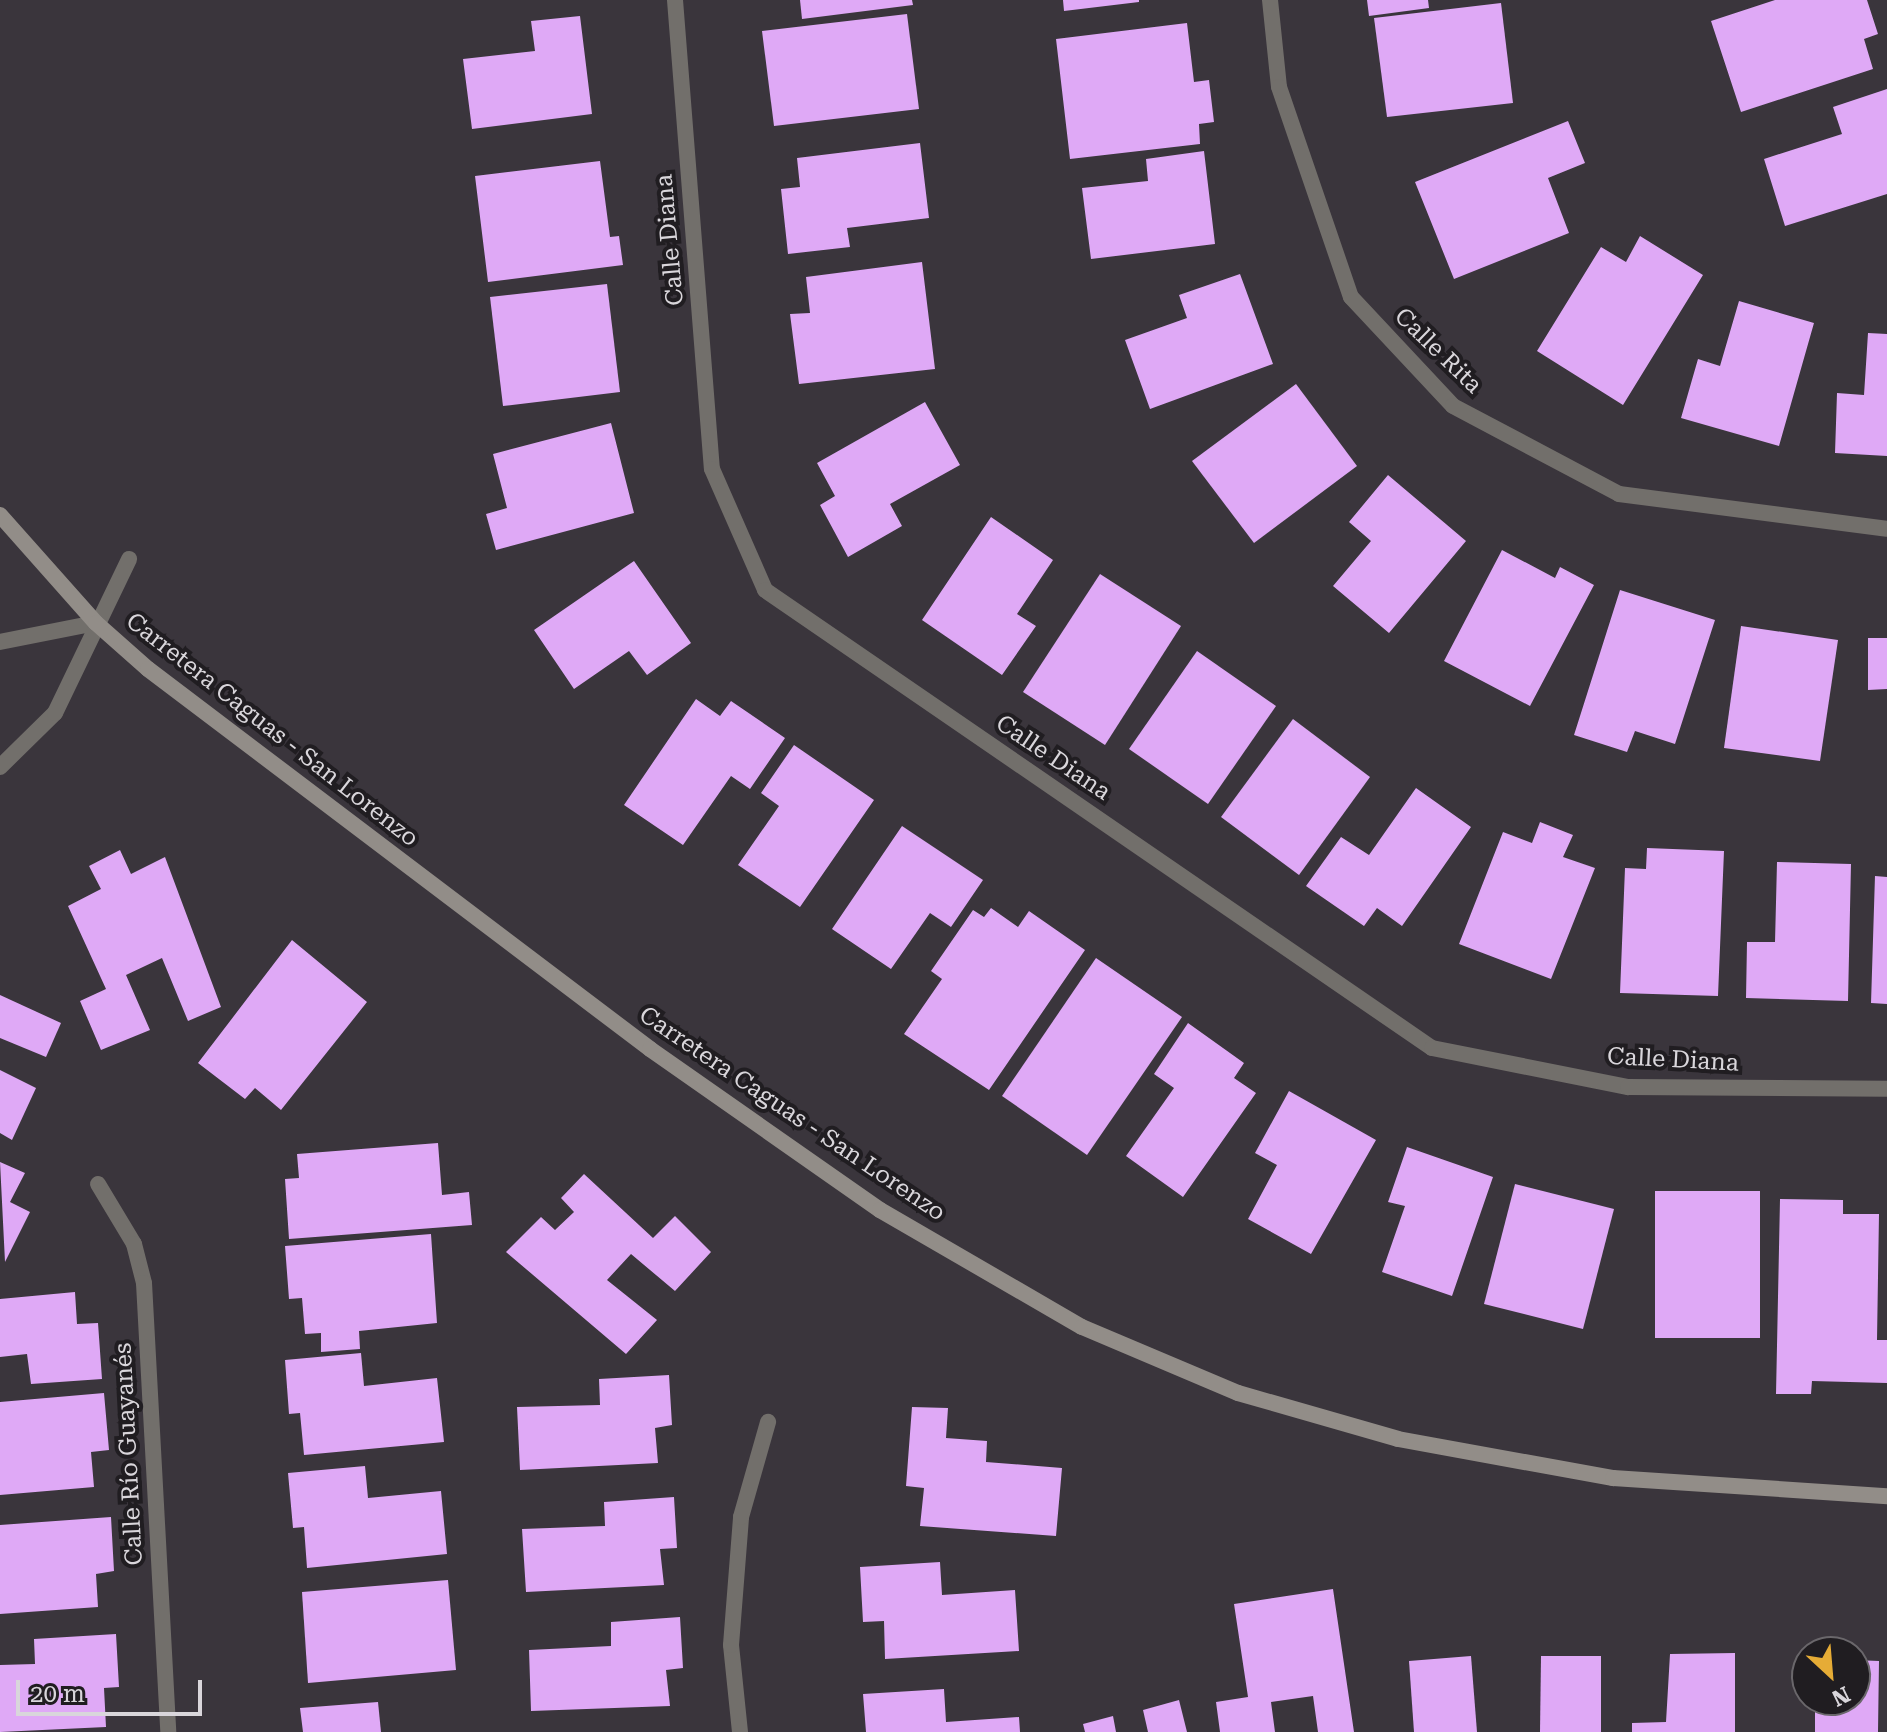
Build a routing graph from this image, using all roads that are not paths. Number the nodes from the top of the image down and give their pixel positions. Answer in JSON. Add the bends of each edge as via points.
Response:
{"nodes":[{"id":1,"x":675,"y":0,"type":"edge"},
{"id":2,"x":1270,"y":0,"type":"edge"},
{"id":3,"x":0,"y":515,"type":"edge"},
{"id":4,"x":1887,"y":529,"type":"edge"},
{"id":5,"x":129,"y":559,"type":"dead end"},
{"id":6,"x":96,"y":623,"type":"junction"},
{"id":7,"x":0,"y":642,"type":"edge"},
{"id":8,"x":0,"y":767,"type":"edge"},
{"id":9,"x":1887,"y":1089,"type":"edge"},
{"id":10,"x":98,"y":1184,"type":"dead end"},
{"id":11,"x":768,"y":1422,"type":"dead end"},
{"id":12,"x":1887,"y":1496,"type":"edge"},
{"id":13,"x":168,"y":1732,"type":"edge"},
{"id":14,"x":740,"y":1732,"type":"edge"}],
"edges":[{"from":1,"to":9,"type":"street","name":"Calle Diana","via":[[712,469],[765,590],[1432,1048],[1628,1087]]},
{"from":2,"to":4,"type":"street","name":"Calle Rita","via":[[1279,87],[1351,297],[1453,406],[1619,494]]},
{"from":3,"to":6,"type":"main road","name":"Carretera Caguas - San Lorenzo"},
{"from":5,"to":6,"type":"street"},
{"from":6,"to":7,"type":"street"},
{"from":6,"to":8,"type":"street","via":[[55,713]]},
{"from":6,"to":12,"type":"main road","name":"Carretera Caguas - San Lorenzo","via":[[650,1049],[880,1210],[1082,1327],[1238,1393],[1398,1439],[1613,1478]]},
{"from":10,"to":13,"type":"street","name":"Calle Río Guayanés","via":[[134,1244],[144,1283]]},
{"from":11,"to":14,"type":"street","via":[[741,1517],[731,1645]]}]}
